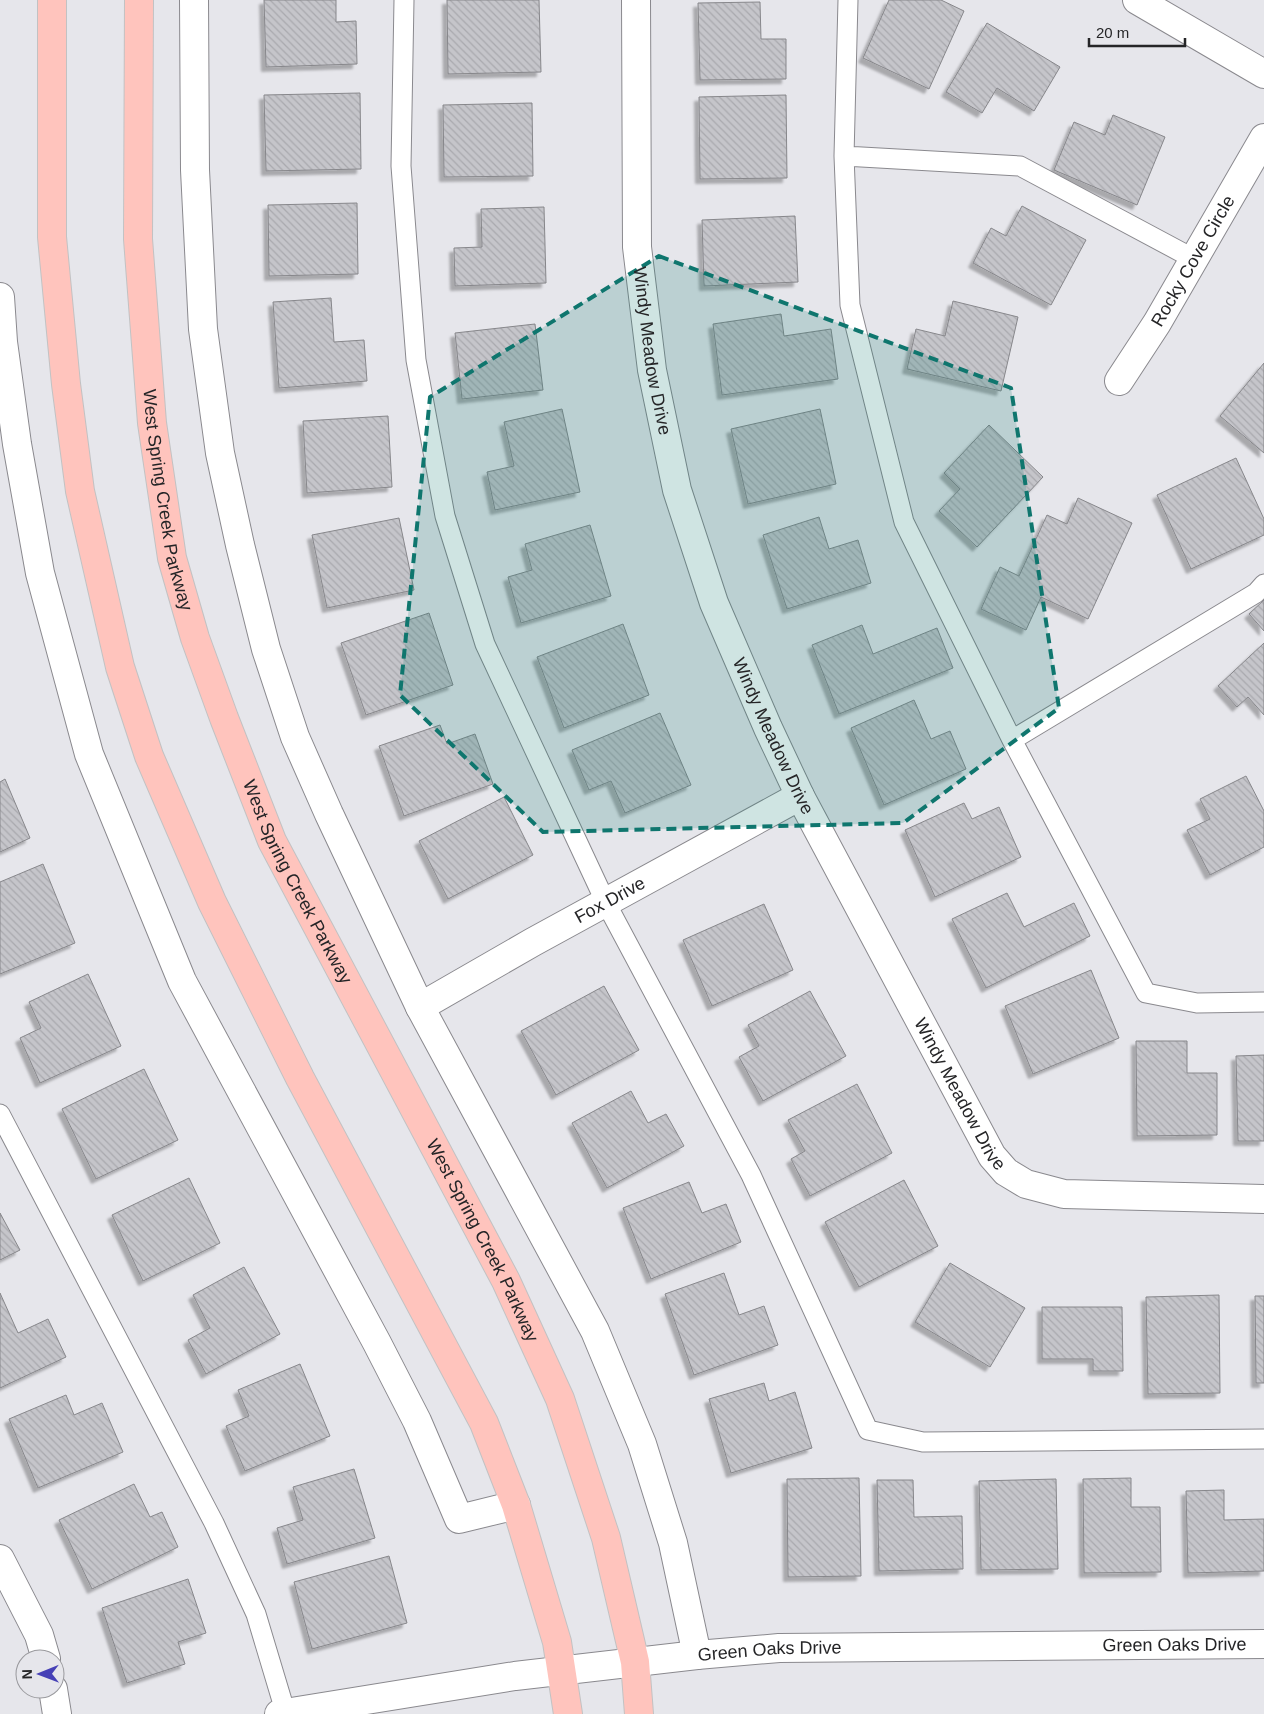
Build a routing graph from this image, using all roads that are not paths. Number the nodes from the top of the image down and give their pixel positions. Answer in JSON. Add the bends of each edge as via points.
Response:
{"nodes":[{"id":1,"x":52,"y":0,"type":"edge"},
{"id":2,"x":138,"y":0,"type":"edge"},
{"id":3,"x":194,"y":0,"type":"edge"},
{"id":4,"x":404,"y":0,"type":"edge"},
{"id":5,"x":636,"y":0,"type":"edge"},
{"id":6,"x":848,"y":0,"type":"edge"},
{"id":7,"x":1137,"y":0,"type":"edge"},
{"id":8,"x":1264,"y":74,"type":"edge"},
{"id":9,"x":1264,"y":138,"type":"edge"},
{"id":10,"x":844,"y":156,"type":"junction"},
{"id":11,"x":1194,"y":259,"type":"junction"},
{"id":12,"x":0,"y":297,"type":"edge"},
{"id":13,"x":1119,"y":381,"type":"dead end"},
{"id":14,"x":1264,"y":584,"type":"edge"},
{"id":15,"x":1012,"y":740,"type":"junction"},
{"id":16,"x":800,"y":796,"type":"junction"},
{"id":17,"x":606,"y":903,"type":"junction"},
{"id":18,"x":1264,"y":1002,"type":"edge"},
{"id":19,"x":420,"y":1006,"type":"junction"},
{"id":20,"x":0,"y":1114,"type":"edge"},
{"id":21,"x":1264,"y":1199,"type":"edge"},
{"id":22,"x":1264,"y":1439,"type":"edge"},
{"id":23,"x":516,"y":1505,"type":"junction"},
{"id":24,"x":0,"y":1558,"type":"edge"},
{"id":25,"x":1264,"y":1644,"type":"edge"},
{"id":26,"x":43,"y":1649,"type":"edge"},
{"id":27,"x":697,"y":1655,"type":"junction"},
{"id":28,"x":635,"y":1662,"type":"junction"},
{"id":29,"x":563,"y":1670,"type":"junction"},
{"id":30,"x":56,"y":1699,"type":"edge"},
{"id":31,"x":58,"y":1714,"type":"edge"},
{"id":32,"x":284,"y":1714,"type":"edge"},
{"id":33,"x":568,"y":1714,"type":"edge"},
{"id":34,"x":639,"y":1714,"type":"edge"}],
"edges":[{"from":1,"to":23,"type":"main road","via":[[52,236],[65,374],[80,491],[120,667],[149,756],[212,902],[300,1078],[484,1423]]},
{"from":2,"to":28,"type":"main road","name":"West Spring Creek Parkway","via":[[138,239],[152,423],[172,558],[195,638],[272,842],[506,1281],[560,1399],[606,1538]]},
{"from":3,"to":19,"type":"street","via":[[195,170],[203,329],[220,454],[240,545],[266,649],[295,737]]},
{"from":4,"to":17,"type":"lane","via":[[401,166],[416,360],[445,516],[485,644]]},
{"from":5,"to":16,"type":"street","name":"Windy Meadow Drive","via":[[637,248],[652,370],[677,490],[714,603]]},
{"from":6,"to":10,"type":"lane"},
{"from":7,"to":8,"type":"street"},
{"from":9,"to":11,"type":"street","name":"Rocky Cove Circle"},
{"from":10,"to":11,"type":"lane","via":[[1020,166]]},
{"from":10,"to":15,"type":"lane","via":[[850,305],[904,522]]},
{"from":11,"to":13,"type":"street","name":"Rocky Cove Circle"},
{"from":12,"to":23,"type":"street","via":[[17,444],[43,582],[89,754],[182,981],[377,1342],[417,1421],[459,1519]]},
{"from":14,"to":15,"type":"lane","via":[[1256,593]]},
{"from":15,"to":18,"type":"lane","via":[[1146,993],[1197,1003]]},
{"from":16,"to":17,"type":"street","name":"Fox Drive"},
{"from":16,"to":21,"type":"street","name":"Windy Meadow Drive","via":[[992,1156],[1006,1172],[1026,1184],[1064,1194]]},
{"from":17,"to":19,"type":"street","name":"Fox Drive"},
{"from":17,"to":22,"type":"lane","via":[[752,1175],[868,1430],[923,1442]]},
{"from":19,"to":27,"type":"street","via":[[595,1331],[642,1444],[670,1534]]},
{"from":20,"to":32,"type":"lane","via":[[214,1523],[256,1614]]},
{"from":23,"to":29,"type":"main road"},
{"from":24,"to":26,"type":"street"},
{"from":25,"to":27,"type":"street","name":"Green Oaks Drive","via":[[779,1648]]},
{"from":27,"to":28,"type":"street","name":"Green Oaks Drive"},
{"from":28,"to":29,"type":"street","name":"Green Oaks Drive"},
{"from":28,"to":34,"type":"main road","name":"West Spring Creek Parkway"},
{"from":29,"to":32,"type":"street","name":"Green Oaks Drive"},
{"from":29,"to":33,"type":"main road"},
{"from":30,"to":31,"type":"street"}]}
